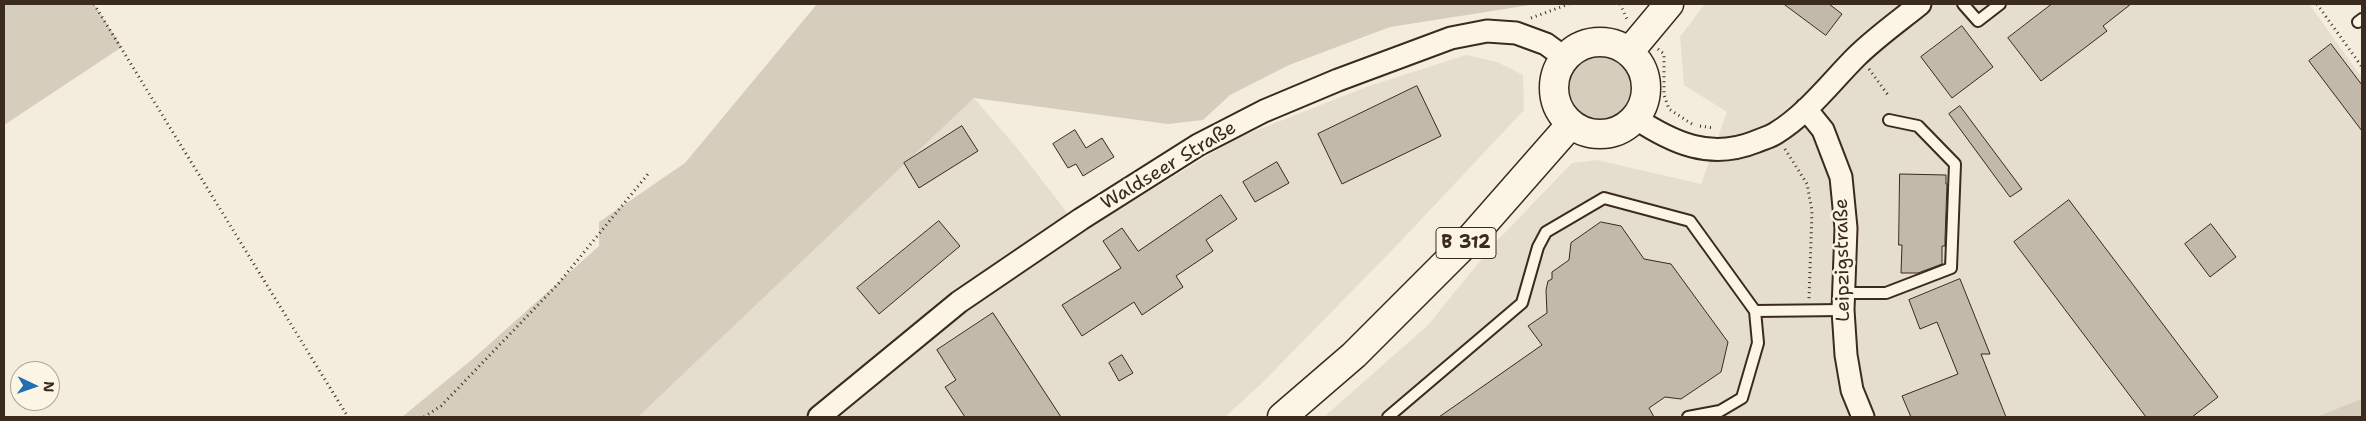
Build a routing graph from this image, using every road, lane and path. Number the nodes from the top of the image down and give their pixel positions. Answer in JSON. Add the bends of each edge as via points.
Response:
{"nodes":[{"id":1,"x":94,"y":4,"type":"edge"},
{"id":2,"x":1568,"y":4,"type":"edge"},
{"id":3,"x":1669,"y":4,"type":"edge"},
{"id":4,"x":1920,"y":4,"type":"edge"},
{"id":5,"x":1963,"y":4,"type":"edge"},
{"id":6,"x":2000,"y":4,"type":"edge"},
{"id":7,"x":2317,"y":4,"type":"edge"},
{"id":8,"x":1516,"y":33,"type":"junction"},
{"id":9,"x":1629,"y":52,"type":"junction"},
{"id":10,"x":1858,"y":55,"type":"junction"},
{"id":11,"x":1565,"y":58,"type":"junction"},
{"id":12,"x":2362,"y":67,"type":"edge"},
{"id":13,"x":1888,"y":95,"type":"dead end"},
{"id":14,"x":1806,"y":109,"type":"junction"},
{"id":15,"x":1635,"y":118,"type":"junction"},
{"id":16,"x":1890,"y":120,"type":"dead end"},
{"id":17,"x":1571,"y":124,"type":"junction"},
{"id":18,"x":648,"y":174,"type":"dead end"},
{"id":19,"x":1843,"y":302,"type":"junction"},
{"id":20,"x":1755,"y":311,"type":"junction"},
{"id":21,"x":348,"y":417,"type":"edge"},
{"id":22,"x":424,"y":417,"type":"edge"},
{"id":23,"x":819,"y":417,"type":"edge"},
{"id":24,"x":1282,"y":417,"type":"edge"},
{"id":25,"x":1388,"y":417,"type":"edge"},
{"id":26,"x":1688,"y":417,"type":"edge"},
{"id":27,"x":1863,"y":417,"type":"edge"}],
"edges":[{"from":1,"to":21,"type":"path"},
{"from":2,"to":8,"type":"path","via":[[1531,18]]},
{"from":3,"to":9,"type":"main road"},
{"from":4,"to":10,"type":"street"},
{"from":5,"to":6,"type":"lane","via":[[1978,21]]},
{"from":7,"to":12,"type":"path"},
{"from":8,"to":11,"type":"street","name":"Waldseer Straße","via":[[1546,44]]},
{"from":8,"to":23,"type":"street","name":"Waldseer Straße","via":[[1488,31],[1451,38],[1264,111],[1198,145],[959,302]]},
{"from":9,"to":11,"type":"main road","via":[[1615,44],[1600,41],[1585,44]]},
{"from":9,"to":15,"type":"main road","via":[[1645,77],[1646,92]]},
{"from":10,"to":13,"type":"path"},
{"from":10,"to":14,"type":"street"},
{"from":11,"to":17,"type":"main road","via":[[1555,76],[1553,92],[1557,106]]},
{"from":14,"to":15,"type":"street","via":[[1776,133],[1739,148],[1719,150],[1680,142]]},
{"from":14,"to":19,"type":"street","name":"Leipzigstraße","via":[[1823,130],[1841,177],[1846,228]]},
{"from":15,"to":17,"type":"main road","via":[[1622,129],[1607,134],[1592,134]]},
{"from":16,"to":19,"type":"lane","via":[[1918,126],[1955,164],[1951,268],[1886,293]]},
{"from":17,"to":24,"type":"main road","number":"B 312","via":[[1470,239],[1354,355]]},
{"from":18,"to":22,"type":"path","via":[[558,284],[441,406]]},
{"from":19,"to":20,"type":"lane"},
{"from":19,"to":27,"type":"street","name":"Leipzigstraße","via":[[1847,364],[1852,390]]},
{"from":20,"to":25,"type":"lane","via":[[1690,221],[1604,198],[1546,232],[1538,247],[1522,303]]},
{"from":20,"to":26,"type":"lane","via":[[1758,343],[1742,398],[1720,411]]}]}
